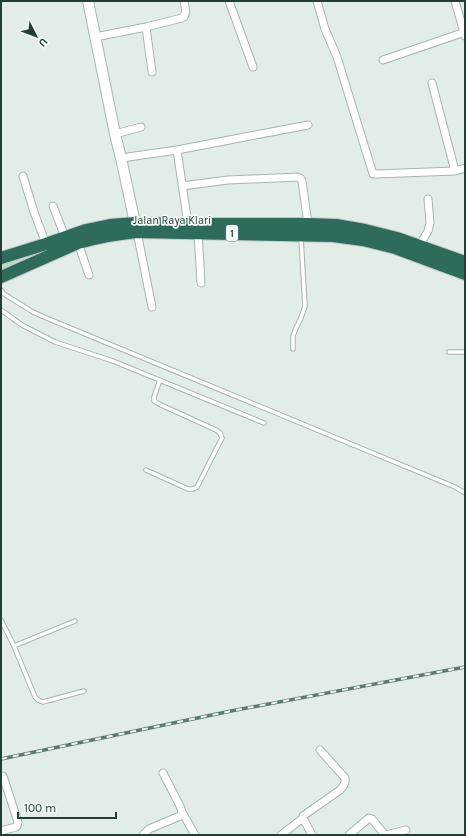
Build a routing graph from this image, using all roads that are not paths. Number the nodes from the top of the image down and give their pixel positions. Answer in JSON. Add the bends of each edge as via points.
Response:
{"nodes":[{"id":1,"x":88,"y":1,"type":"edge"},
{"id":2,"x":184,"y":1,"type":"edge"},
{"id":3,"x":229,"y":1,"type":"edge"},
{"id":4,"x":317,"y":1,"type":"edge"},
{"id":5,"x":455,"y":1,"type":"edge"},
{"id":6,"x":146,"y":27,"type":"junction"},
{"id":7,"x":465,"y":34,"type":"edge"},
{"id":8,"x":95,"y":36,"type":"junction"},
{"id":9,"x":383,"y":60,"type":"dead end"},
{"id":10,"x":253,"y":67,"type":"dead end"},
{"id":11,"x":152,"y":72,"type":"dead end"},
{"id":12,"x":432,"y":83,"type":"dead end"},
{"id":13,"x":308,"y":124,"type":"dead end"},
{"id":14,"x":141,"y":127,"type":"dead end"},
{"id":15,"x":115,"y":134,"type":"junction"},
{"id":16,"x":177,"y":150,"type":"junction"},
{"id":17,"x":121,"y":158,"type":"junction"},
{"id":18,"x":465,"y":168,"type":"edge"},
{"id":19,"x":455,"y":171,"type":"junction"},
{"id":20,"x":23,"y":176,"type":"dead end"},
{"id":21,"x":182,"y":186,"type":"junction"},
{"id":22,"x":428,"y":199,"type":"dead end"},
{"id":23,"x":53,"y":206,"type":"dead end"},
{"id":24,"x":188,"y":224,"type":"junction"},
{"id":25,"x":136,"y":228,"type":"junction"},
{"id":26,"x":304,"y":230,"type":"junction"},
{"id":27,"x":198,"y":233,"type":"junction"},
{"id":28,"x":65,"y":237,"type":"junction"},
{"id":29,"x":78,"y":243,"type":"junction"},
{"id":30,"x":46,"y":244,"type":"junction"},
{"id":31,"x":419,"y":246,"type":"junction"},
{"id":32,"x":1,"y":258,"type":"edge"},
{"id":33,"x":465,"y":262,"type":"edge"},
{"id":34,"x":465,"y":274,"type":"edge"},
{"id":35,"x":89,"y":275,"type":"dead end"},
{"id":36,"x":1,"y":277,"type":"edge"},
{"id":37,"x":201,"y":283,"type":"dead end"},
{"id":38,"x":1,"y":290,"type":"edge"},
{"id":39,"x":152,"y":306,"type":"dead end"},
{"id":40,"x":1,"y":310,"type":"edge"},
{"id":41,"x":293,"y":349,"type":"dead end"},
{"id":42,"x":449,"y":352,"type":"dead end"},
{"id":43,"x":465,"y":352,"type":"edge"},
{"id":44,"x":160,"y":380,"type":"junction"},
{"id":45,"x":264,"y":423,"type":"dead end"},
{"id":46,"x":146,"y":470,"type":"dead end"},
{"id":47,"x":465,"y":493,"type":"edge"},
{"id":48,"x":1,"y":620,"type":"edge"},
{"id":49,"x":75,"y":621,"type":"dead end"},
{"id":50,"x":14,"y":646,"type":"junction"},
{"id":51,"x":84,"y":691,"type":"dead end"},
{"id":52,"x":320,"y":750,"type":"dead end"},
{"id":53,"x":163,"y":773,"type":"dead end"},
{"id":54,"x":3,"y":776,"type":"dead end"},
{"id":55,"x":182,"y":812,"type":"junction"},
{"id":56,"x":303,"y":818,"type":"junction"},
{"id":57,"x":406,"y":830,"type":"dead end"},
{"id":58,"x":1,"y":831,"type":"edge"},
{"id":59,"x":143,"y":835,"type":"edge"},
{"id":60,"x":195,"y":835,"type":"edge"},
{"id":61,"x":281,"y":835,"type":"edge"},
{"id":62,"x":312,"y":835,"type":"edge"},
{"id":63,"x":349,"y":835,"type":"edge"}],
"edges":[{"from":1,"to":8,"type":"street"},
{"from":2,"to":6,"type":"street","via":[[185,17]]},
{"from":3,"to":10,"type":"street"},
{"from":4,"to":19,"type":"street","via":[[373,174]]},
{"from":5,"to":7,"type":"street"},
{"from":6,"to":8,"type":"street"},
{"from":6,"to":11,"type":"street"},
{"from":7,"to":9,"type":"street"},
{"from":8,"to":15,"type":"street"},
{"from":12,"to":19,"type":"street"},
{"from":13,"to":16,"type":"street"},
{"from":14,"to":15,"type":"street"},
{"from":15,"to":17,"type":"street"},
{"from":16,"to":17,"type":"street"},
{"from":16,"to":21,"type":"street"},
{"from":17,"to":25,"type":"street"},
{"from":18,"to":19,"type":"street"},
{"from":20,"to":30,"type":"street"},
{"from":21,"to":24,"type":"street"},
{"from":21,"to":26,"type":"street","via":[[228,180],[298,177],[302,181]]},
{"from":22,"to":31,"type":"street","via":[[430,223]]},
{"from":23,"to":28,"type":"street"},
{"from":24,"to":25,"type":"highway","name":"Jalan Raya Klari","number":"1"},
{"from":24,"to":26,"type":"highway","name":"Jalan Raya Klari","number":"1"},
{"from":25,"to":27,"type":"highway","name":"Jalan Raya Klari","number":"1"},
{"from":25,"to":28,"type":"highway","name":"Jalan Raya Klari","number":"1","via":[[110,226]]},
{"from":25,"to":29,"type":"highway","name":"Jalan Raya Klari","number":"1"},
{"from":25,"to":39,"type":"street"},
{"from":26,"to":27,"type":"highway","name":"Jalan Raya Klari","number":"1"},
{"from":26,"to":31,"type":"highway","name":"Jalan Raya Klari","number":"1","via":[[336,225],[366,230]]},
{"from":26,"to":34,"type":"highway","name":"Jalan Raya Klari","number":"1","via":[[395,248]]},
{"from":26,"to":41,"type":"lane","via":[[305,306],[296,328]]},
{"from":27,"to":37,"type":"street"},
{"from":28,"to":30,"type":"highway","name":"Jalan Raya Klari","number":"1"},
{"from":29,"to":35,"type":"street"},
{"from":29,"to":36,"type":"highway","name":"Jalan Raya Klari","number":"1"},
{"from":30,"to":32,"type":"highway","name":"Jalan Raya Klari","number":"1"},
{"from":31,"to":33,"type":"highway","name":"Jalan Raya Klari","number":"1"},
{"from":38,"to":47,"type":"lane","via":[[44,317],[456,487]]},
{"from":40,"to":44,"type":"lane","via":[[22,325],[55,342]]},
{"from":42,"to":43,"type":"lane"},
{"from":44,"to":45,"type":"lane"},
{"from":44,"to":46,"type":"lane","via":[[154,401],[220,432],[222,438],[197,487],[193,489]]},
{"from":48,"to":50,"type":"lane"},
{"from":49,"to":50,"type":"lane"},
{"from":50,"to":51,"type":"lane","via":[[38,700],[44,702]]},
{"from":52,"to":56,"type":"street","via":[[346,782],[340,790]]},
{"from":53,"to":55,"type":"street"},
{"from":54,"to":58,"type":"street","via":[[18,822],[16,827]]},
{"from":55,"to":59,"type":"street","via":[[180,816],[149,829]]},
{"from":55,"to":60,"type":"street"},
{"from":56,"to":61,"type":"street"},
{"from":56,"to":62,"type":"street"},
{"from":57,"to":63,"type":"street","via":[[384,834],[369,818]]}]}
